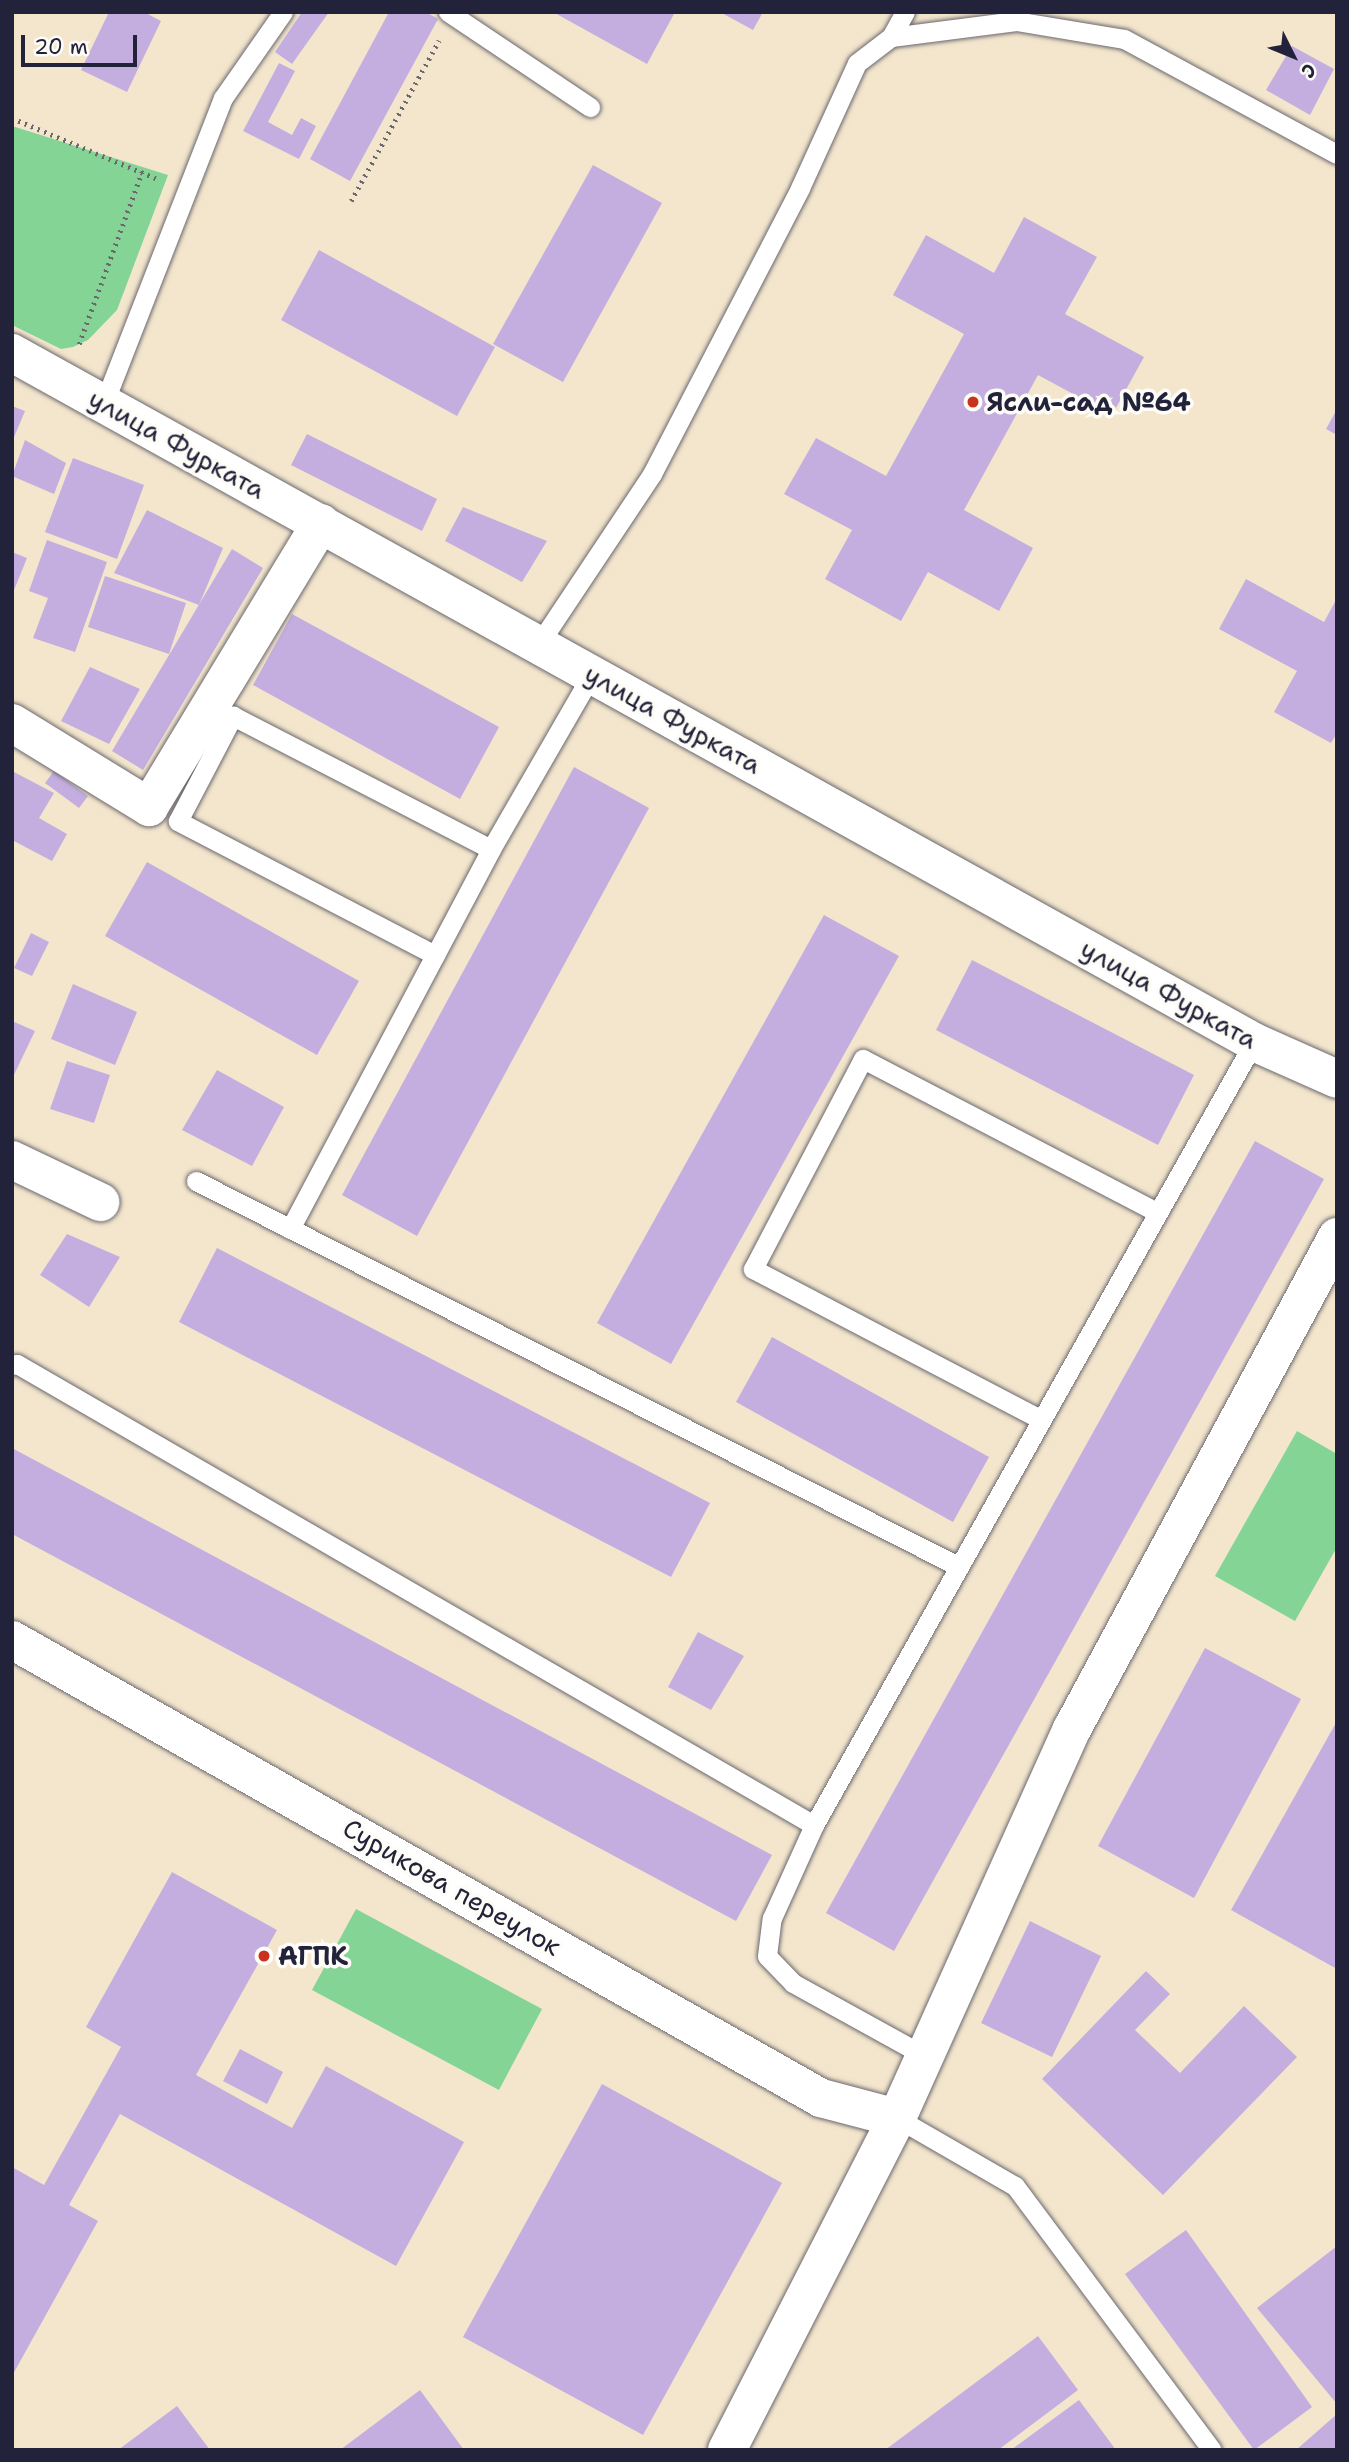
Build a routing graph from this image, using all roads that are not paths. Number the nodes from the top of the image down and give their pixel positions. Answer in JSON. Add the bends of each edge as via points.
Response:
{"nodes":[{"id":1,"x":283,"y":12,"type":"edge"},
{"id":2,"x":905,"y":12,"type":"edge"},
{"id":3,"x":1016,"y":17,"type":"edge"},
{"id":4,"x":446,"y":21,"type":"edge"},
{"id":5,"x":891,"y":37,"type":"junction"},
{"id":6,"x":590,"y":107,"type":"dead end"},
{"id":7,"x":1337,"y":154,"type":"edge"},
{"id":8,"x":12,"y":353,"type":"edge"},
{"id":9,"x":104,"y":403,"type":"junction"},
{"id":10,"x":321,"y":523,"type":"junction"},
{"id":11,"x":540,"y":642,"type":"junction"},
{"id":12,"x":592,"y":674,"type":"junction"},
{"id":13,"x":12,"y":723,"type":"edge"},
{"id":14,"x":491,"y":849,"type":"junction"},
{"id":15,"x":435,"y":955,"type":"junction"},
{"id":16,"x":1254,"y":1042,"type":"junction"},
{"id":17,"x":1337,"y":1079,"type":"edge"},
{"id":18,"x":12,"y":1160,"type":"edge"},
{"id":19,"x":197,"y":1181,"type":"dead end"},
{"id":20,"x":100,"y":1202,"type":"dead end"},
{"id":21,"x":1155,"y":1211,"type":"junction"},
{"id":22,"x":290,"y":1228,"type":"junction"},
{"id":23,"x":1337,"y":1237,"type":"edge"},
{"id":24,"x":12,"y":1365,"type":"edge"},
{"id":25,"x":1040,"y":1419,"type":"junction"},
{"id":26,"x":958,"y":1566,"type":"junction"},
{"id":27,"x":12,"y":1640,"type":"edge"},
{"id":28,"x":814,"y":1825,"type":"junction"},
{"id":29,"x":925,"y":2056,"type":"junction"},
{"id":30,"x":897,"y":2118,"type":"junction"},
{"id":31,"x":727,"y":2450,"type":"edge"},
{"id":32,"x":1213,"y":2450,"type":"edge"}],
"edges":[{"from":1,"to":9,"type":"lane","via":[[223,98]]},
{"from":2,"to":5,"type":"lane"},
{"from":3,"to":5,"type":"lane"},
{"from":3,"to":7,"type":"lane","via":[[1124,39]]},
{"from":4,"to":6,"type":"lane"},
{"from":5,"to":11,"type":"lane","via":[[857,64],[800,188],[663,454]]},
{"from":8,"to":9,"type":"street","name":"улица Фурката"},
{"from":9,"to":10,"type":"street","name":"улица Фурката"},
{"from":10,"to":11,"type":"street","name":"улица Фурката"},
{"from":10,"to":13,"type":"street","via":[[149,807]]},
{"from":11,"to":12,"type":"street","name":"улица Фурката"},
{"from":12,"to":14,"type":"lane"},
{"from":12,"to":16,"type":"street","name":"улица Фурката"},
{"from":14,"to":15,"type":"lane"},
{"from":14,"to":15,"type":"lane","via":[[233,716],[178,821]]},
{"from":15,"to":22,"type":"lane"},
{"from":16,"to":17,"type":"street","name":"улица Фурката"},
{"from":16,"to":21,"type":"lane"},
{"from":18,"to":20,"type":"street"},
{"from":19,"to":22,"type":"lane"},
{"from":21,"to":25,"type":"lane"},
{"from":21,"to":25,"type":"lane","via":[[863,1059],[754,1269]]},
{"from":22,"to":26,"type":"lane"},
{"from":23,"to":29,"type":"street","via":[[1072,1729]]},
{"from":24,"to":28,"type":"lane"},
{"from":25,"to":26,"type":"lane"},
{"from":26,"to":28,"type":"lane"},
{"from":27,"to":30,"type":"street","name":"Сурикова переулок","via":[[821,2098]]},
{"from":28,"to":29,"type":"lane","via":[[772,1918],[767,1956],[793,1983]]},
{"from":29,"to":30,"type":"street"},
{"from":30,"to":31,"type":"street"},
{"from":30,"to":32,"type":"lane","via":[[1015,2186]]}]}
